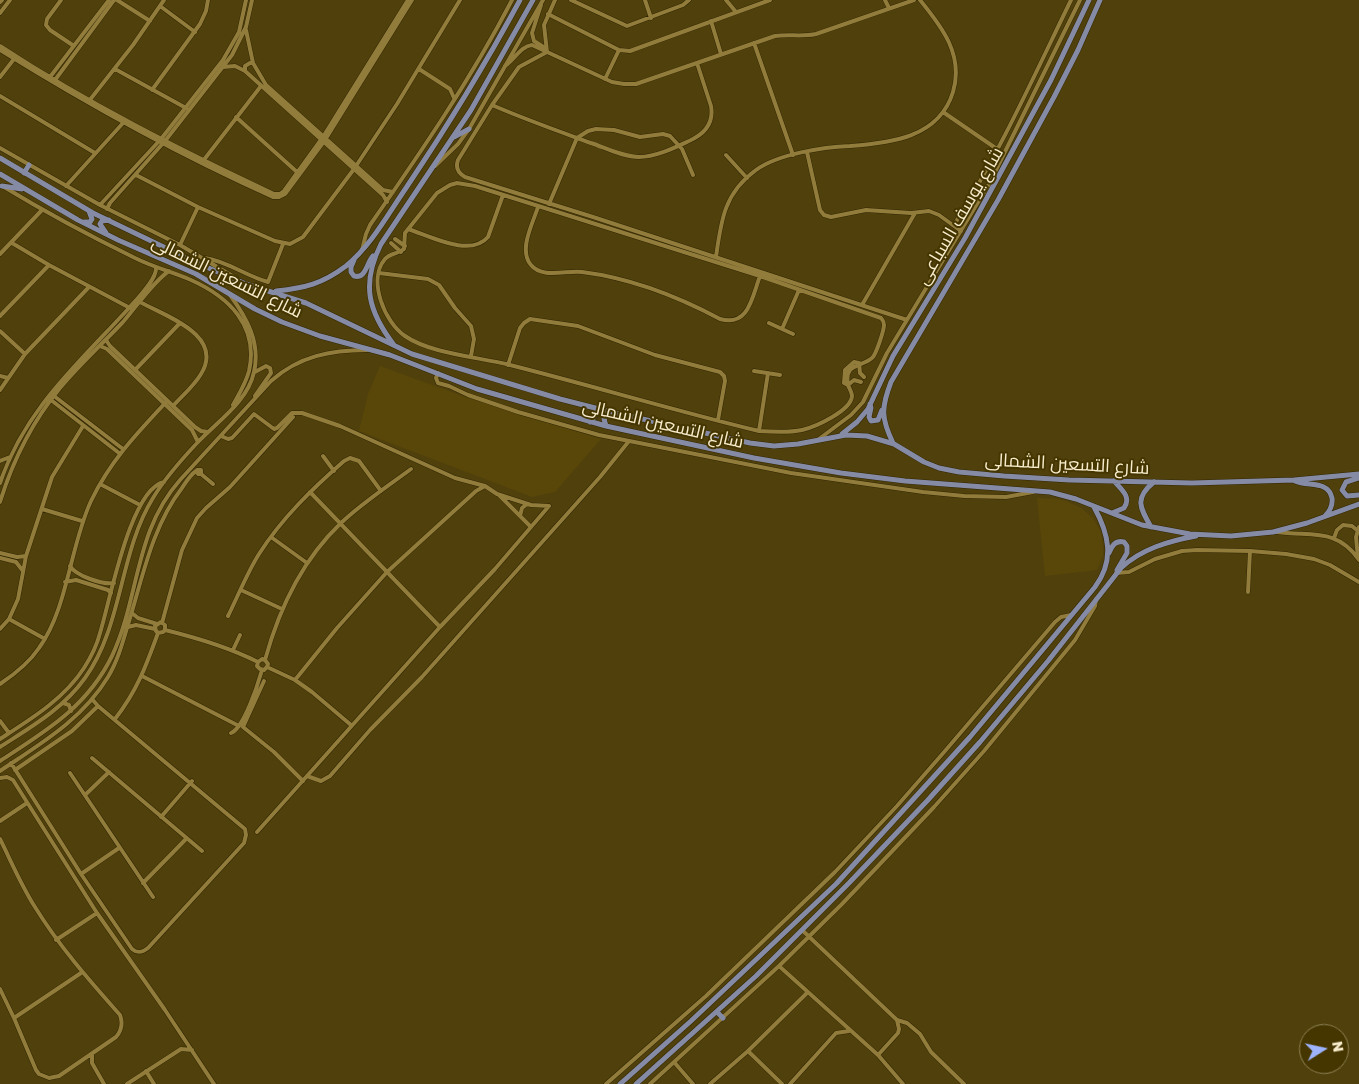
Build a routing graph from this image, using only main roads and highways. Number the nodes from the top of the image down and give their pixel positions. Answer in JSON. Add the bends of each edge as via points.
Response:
{"nodes":[{"id":1,"x":520,"y":0,"type":"edge"},
{"id":2,"x":534,"y":0,"type":"edge"},
{"id":3,"x":1089,"y":0,"type":"edge"},
{"id":4,"x":1100,"y":0,"type":"edge"},
{"id":5,"x":1086,"y":3,"type":"edge"},
{"id":6,"x":490,"y":40,"type":"road end"},
{"id":7,"x":496,"y":44,"type":"junction"},
{"id":8,"x":1051,"y":80,"type":"junction"},
{"id":9,"x":472,"y":85,"type":"junction"},
{"id":10,"x":1060,"y":87,"type":"junction"},
{"id":11,"x":482,"y":90,"type":"junction"},
{"id":12,"x":1044,"y":92,"type":"junction"},
{"id":13,"x":466,"y":95,"type":"junction"},
{"id":14,"x":1054,"y":97,"type":"junction"},
{"id":15,"x":476,"y":101,"type":"junction"},
{"id":16,"x":469,"y":129,"type":"road end"},
{"id":17,"x":452,"y":139,"type":"junction"},
{"id":18,"x":426,"y":144,"type":"road end"},
{"id":19,"x":433,"y":148,"type":"junction"},
{"id":20,"x":0,"y":158,"type":"edge"},
{"id":21,"x":28,"y":165,"type":"road end"},
{"id":22,"x":24,"y":173,"type":"junction"},
{"id":23,"x":0,"y":174,"type":"edge"},
{"id":24,"x":1,"y":185,"type":"edge"},
{"id":25,"x":26,"y":190,"type":"junction"},
{"id":26,"x":89,"y":211,"type":"junction"},
{"id":27,"x":110,"y":220,"type":"junction"},
{"id":28,"x":84,"y":222,"type":"junction"},
{"id":29,"x":106,"y":234,"type":"junction"},
{"id":30,"x":376,"y":253,"type":"junction"},
{"id":31,"x":357,"y":256,"type":"junction"},
{"id":32,"x":274,"y":292,"type":"junction"},
{"id":33,"x":899,"y":333,"type":"road end"},
{"id":34,"x":905,"y":337,"type":"junction"},
{"id":35,"x":394,"y":345,"type":"junction"},
{"id":36,"x":870,"y":404,"type":"junction"},
{"id":37,"x":594,"y":408,"type":"junction"},
{"id":38,"x":883,"y":409,"type":"junction"},
{"id":39,"x":610,"y":412,"type":"junction"},
{"id":40,"x":589,"y":422,"type":"junction"},
{"id":41,"x":606,"y":426,"type":"junction"},
{"id":42,"x":840,"y":436,"type":"junction"},
{"id":43,"x":894,"y":444,"type":"junction"},
{"id":44,"x":1359,"y":474,"type":"edge"},
{"id":45,"x":1359,"y":478,"type":"edge"},
{"id":46,"x":1294,"y":480,"type":"junction"},
{"id":47,"x":1114,"y":481,"type":"junction"},
{"id":48,"x":1154,"y":482,"type":"junction"},
{"id":49,"x":1359,"y":495,"type":"edge"},
{"id":50,"x":1359,"y":504,"type":"edge"},
{"id":51,"x":1094,"y":506,"type":"junction"},
{"id":52,"x":1111,"y":514,"type":"junction"},
{"id":53,"x":1322,"y":518,"type":"junction"},
{"id":54,"x":1151,"y":527,"type":"junction"},
{"id":55,"x":1201,"y":535,"type":"junction"},
{"id":56,"x":1109,"y":553,"type":"junction"},
{"id":57,"x":1116,"y":573,"type":"junction"},
{"id":58,"x":717,"y":1012,"type":"junction"},
{"id":59,"x":723,"y":1018,"type":"road end"},
{"id":60,"x":620,"y":1084,"type":"edge"},
{"id":61,"x":636,"y":1084,"type":"edge"}],
"edges":[{"from":1,"to":7,"type":"main road"},
{"from":2,"to":11,"type":"main road"},
{"from":3,"to":5,"type":"main road","name":"شارع يوسف السباعى"},
{"from":4,"to":10,"type":"main road","name":"شارع يوسف السباعى"},
{"from":5,"to":8,"type":"main road","name":"شارع يوسف السباعى"},
{"from":6,"to":7,"type":"main road"},
{"from":7,"to":9,"type":"main road"},
{"from":8,"to":10,"type":"main road","via":[[1052,85]]},
{"from":8,"to":12,"type":"main road","name":"شارع يوسف السباعى"},
{"from":9,"to":11,"type":"main road"},
{"from":9,"to":13,"type":"main road"},
{"from":10,"to":14,"type":"main road","name":"شارع يوسف السباعى"},
{"from":11,"to":15,"type":"main road"},
{"from":12,"to":14,"type":"main road","via":[[1050,91]]},
{"from":12,"to":34,"type":"main road","name":"شارع يوسف السباعى","via":[[965,238]]},
{"from":13,"to":15,"type":"main road"},
{"from":13,"to":19,"type":"main road"},
{"from":14,"to":38,"type":"main road","name":"شارع يوسف السباعى","via":[[998,200],[896,373]]},
{"from":15,"to":17,"type":"main road"},
{"from":16,"to":17,"type":"main road"},
{"from":17,"to":30,"type":"main road","via":[[389,239]]},
{"from":18,"to":19,"type":"main road"},
{"from":19,"to":31,"type":"main road"},
{"from":20,"to":22,"type":"main road","name":"شارع التسعين الشمالى"},
{"from":21,"to":22,"type":"main road"},
{"from":22,"to":26,"type":"main road","name":"شارع التسعين الشمالى"},
{"from":23,"to":25,"type":"main road","name":"شارع التسعين الشمالى"},
{"from":24,"to":25,"type":"main road"},
{"from":25,"to":28,"type":"main road","name":"شارع التسعين الشمالى"},
{"from":26,"to":27,"type":"main road","name":"شارع التسعين الشمالى"},
{"from":26,"to":28,"type":"main road","via":[[92,219]]},
{"from":27,"to":29,"type":"main road","via":[[100,223]]},
{"from":27,"to":32,"type":"main road","name":"شارع التسعين الشمالى","via":[[198,263]]},
{"from":28,"to":29,"type":"main road","name":"شارع التسعين الشمالى"},
{"from":29,"to":40,"type":"main road","name":"شارع التسعين الشمالى","via":[[196,274],[282,322],[376,350],[486,392]]},
{"from":30,"to":31,"type":"main road","via":[[369,260],[364,274],[357,277],[350,270]]},
{"from":30,"to":35,"type":"main road","via":[[369,275],[370,300]]},
{"from":31,"to":32,"type":"main road","via":[[331,276],[311,286]]},
{"from":32,"to":35,"type":"main road","name":"شارع التسعين الشمالى","via":[[321,310]]},
{"from":33,"to":34,"type":"main road"},
{"from":34,"to":36,"type":"main road","name":"شارع يوسف السباعى","via":[[883,373]]},
{"from":35,"to":37,"type":"main road","name":"شارع التسعين الشمالى","via":[[427,359]]},
{"from":36,"to":38,"type":"main road","via":[[871,421],[878,420]]},
{"from":36,"to":42,"type":"main road","name":"شارع يوسف السباعى","via":[[857,422]]},
{"from":37,"to":39,"type":"main road","name":"شارع التسعين الشمالى"},
{"from":37,"to":40,"type":"main road","via":[[596,416]]},
{"from":38,"to":43,"type":"main road","via":[[885,425]]},
{"from":39,"to":41,"type":"main road","via":[[605,417]]},
{"from":39,"to":42,"type":"main road","name":"شارع التسعين الشمالى","via":[[763,445],[789,446]]},
{"from":40,"to":41,"type":"main road","name":"شارع التسعين الشمالى"},
{"from":41,"to":51,"type":"main road","name":"شارع التسعين الشمالى","via":[[841,473],[1061,494]]},
{"from":42,"to":43,"type":"main road","name":"شارع التسعين الشمالى","via":[[867,436]]},
{"from":43,"to":47,"type":"main road","name":"شارع التسعين الشمالى","via":[[928,464],[953,471]]},
{"from":44,"to":46,"type":"main road","name":"شارع التسعين الشمالى"},
{"from":45,"to":49,"type":"main road","via":[[1346,482],[1342,490],[1347,496]]},
{"from":46,"to":48,"type":"main road","name":"شارع التسعين الشمالى"},
{"from":46,"to":53,"type":"main road","via":[[1321,485],[1329,492],[1331,507]]},
{"from":47,"to":48,"type":"main road","name":"شارع التسعين الشمالى"},
{"from":47,"to":52,"type":"main road","via":[[1127,501],[1124,508]]},
{"from":48,"to":54,"type":"main road","via":[[1145,489],[1141,500],[1141,509]]},
{"from":50,"to":53,"type":"main road","name":"شارع التسعين الشمالى"},
{"from":51,"to":52,"type":"main road","name":"شارع التسعين الشمالى"},
{"from":51,"to":56,"type":"main road","via":[[1105,532]]},
{"from":52,"to":54,"type":"main road","name":"شارع التسعين الشمالى"},
{"from":53,"to":55,"type":"main road","name":"شارع التسعين الشمالى","via":[[1275,532]]},
{"from":54,"to":55,"type":"main road","name":"شارع التسعين الشمالى"},
{"from":55,"to":57,"type":"main road","via":[[1147,550]]},
{"from":56,"to":57,"type":"main road","via":[[1116,542],[1124,542],[1128,546]]},
{"from":56,"to":60,"type":"main road","via":[[1099,580],[1071,615],[970,737],[836,884]]},
{"from":57,"to":58,"type":"main road","via":[[980,742],[849,883]]},
{"from":58,"to":59,"type":"main road"},
{"from":58,"to":61,"type":"main road"}]}
